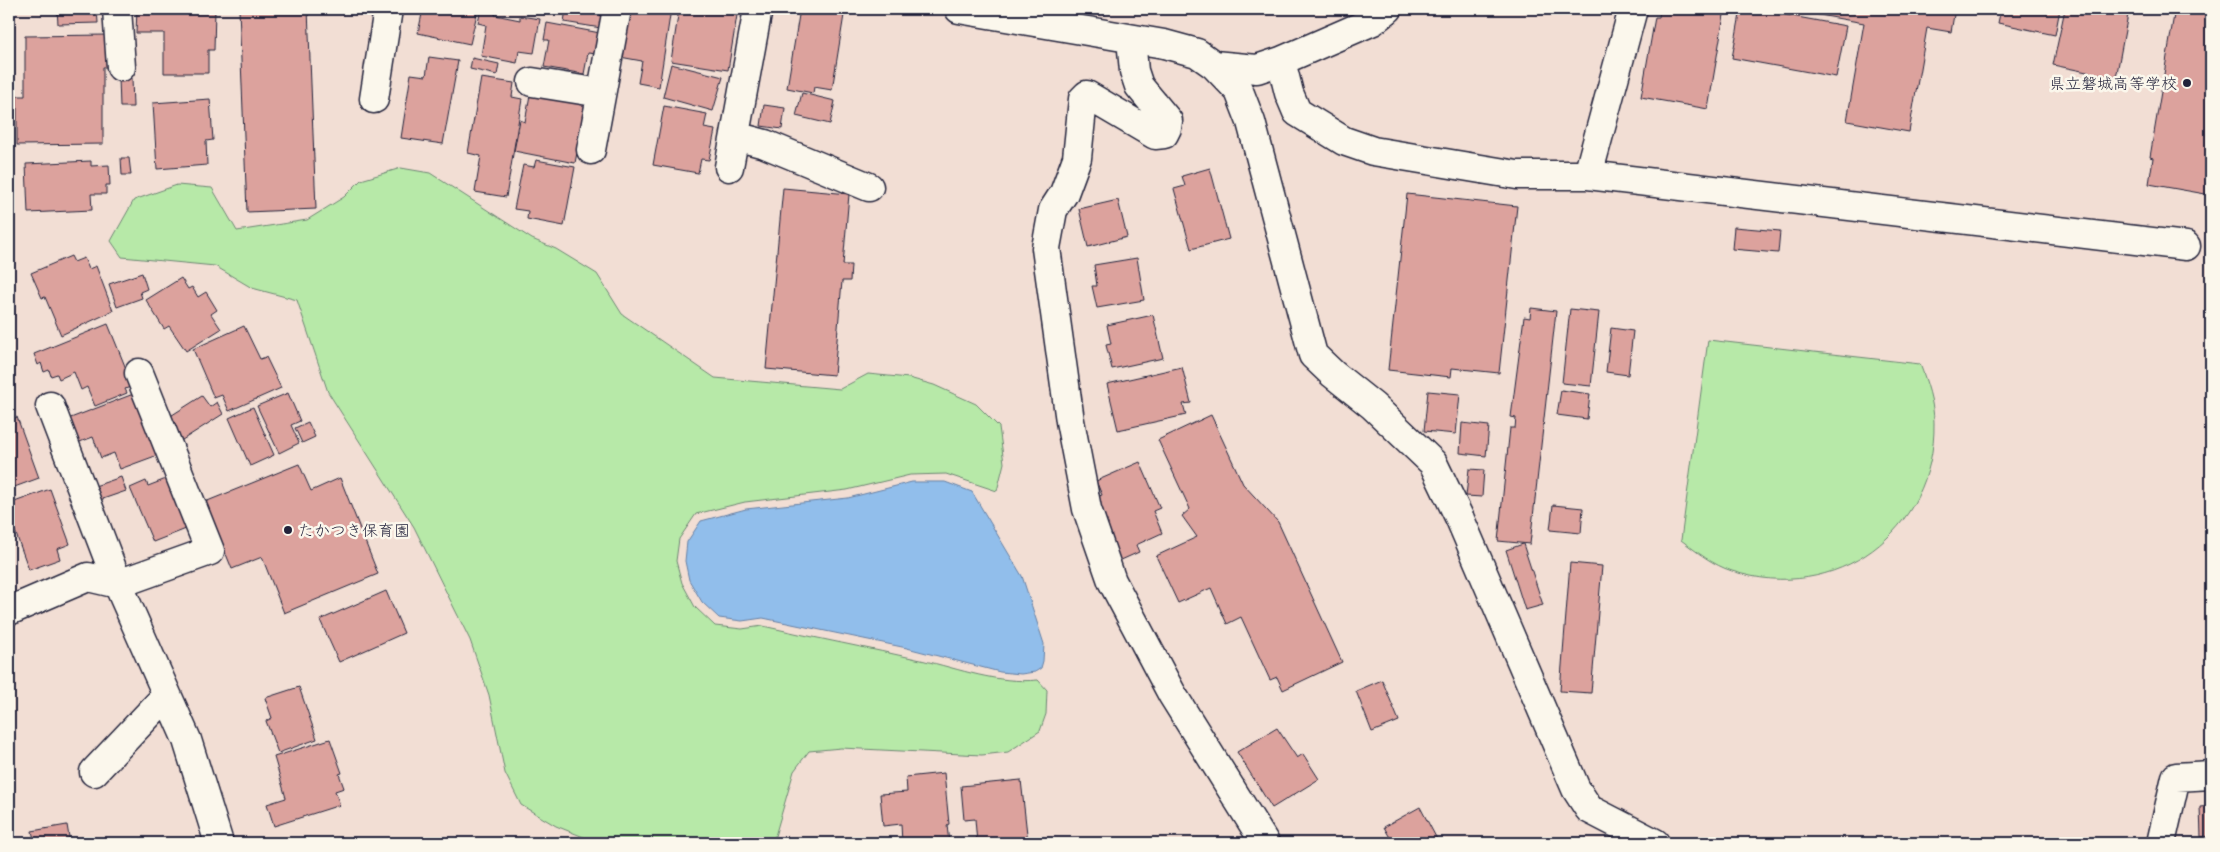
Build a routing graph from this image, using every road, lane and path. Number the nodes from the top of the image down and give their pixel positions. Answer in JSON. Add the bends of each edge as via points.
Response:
{"nodes":[{"id":1,"x":117,"y":9,"type":"edge"},
{"id":2,"x":388,"y":9,"type":"edge"},
{"id":3,"x":617,"y":9,"type":"edge"},
{"id":4,"x":758,"y":9,"type":"edge"},
{"id":5,"x":958,"y":9,"type":"edge"},
{"id":6,"x":1388,"y":9,"type":"edge"},
{"id":7,"x":1632,"y":9,"type":"edge"},
{"id":8,"x":1131,"y":38,"type":"junction"},
{"id":9,"x":1281,"y":61,"type":"junction"},
{"id":10,"x":1214,"y":65,"type":"junction"},
{"id":11,"x":121,"y":67,"type":"dead end"},
{"id":12,"x":532,"y":82,"type":"dead end"},
{"id":13,"x":601,"y":94,"type":"junction"},
{"id":14,"x":374,"y":99,"type":"dead end"},
{"id":15,"x":735,"y":136,"type":"junction"},
{"id":16,"x":591,"y":150,"type":"dead end"},
{"id":17,"x":729,"y":167,"type":"dead end"},
{"id":18,"x":1588,"y":175,"type":"junction"},
{"id":19,"x":869,"y":187,"type":"dead end"},
{"id":20,"x":2186,"y":246,"type":"dead end"},
{"id":21,"x":139,"y":374,"type":"dead end"},
{"id":22,"x":50,"y":406,"type":"dead end"},
{"id":23,"x":118,"y":584,"type":"junction"},
{"id":24,"x":9,"y":611,"type":"edge"},
{"id":25,"x":167,"y":695,"type":"junction"},
{"id":26,"x":94,"y":772,"type":"dead end"},
{"id":27,"x":2211,"y":775,"type":"edge"},
{"id":28,"x":219,"y":843,"type":"edge"},
{"id":29,"x":1265,"y":843,"type":"edge"},
{"id":30,"x":1655,"y":843,"type":"edge"},
{"id":31,"x":2162,"y":843,"type":"edge"}],
"edges":[{"from":1,"to":11,"type":"street"},
{"from":2,"to":14,"type":"street"},
{"from":3,"to":13,"type":"street"},
{"from":4,"to":15,"type":"street"},
{"from":5,"to":8,"type":"street"},
{"from":6,"to":9,"type":"street","via":[[1373,21]]},
{"from":7,"to":18,"type":"street"},
{"from":8,"to":10,"type":"street","via":[[1197,53]]},
{"from":8,"to":29,"type":"street","via":[[1139,86],[1168,121],[1167,128],[1164,134],[1155,135],[1086,95],[1076,158],[1067,186],[1053,210],[1048,230],[1046,248],[1070,421],[1087,509],[1112,581],[1172,694]]},
{"from":9,"to":10,"type":"street","via":[[1257,69]]},
{"from":9,"to":18,"type":"street","via":[[1297,112],[1344,141],[1398,155],[1517,175]]},
{"from":10,"to":30,"type":"street","via":[[1239,91],[1251,122],[1313,355],[1433,463],[1576,789],[1589,809]]},
{"from":12,"to":13,"type":"street"},
{"from":13,"to":16,"type":"street"},
{"from":15,"to":17,"type":"street"},
{"from":15,"to":19,"type":"street","via":[[765,144]]},
{"from":18,"to":20,"type":"street"},
{"from":21,"to":23,"type":"street","via":[[210,551]]},
{"from":22,"to":23,"type":"street"},
{"from":23,"to":24,"type":"street","via":[[88,577]]},
{"from":23,"to":25,"type":"street"},
{"from":25,"to":26,"type":"street"},
{"from":25,"to":28,"type":"street","via":[[187,740]]},
{"from":27,"to":31,"type":"street","via":[[2176,777]]}]}
